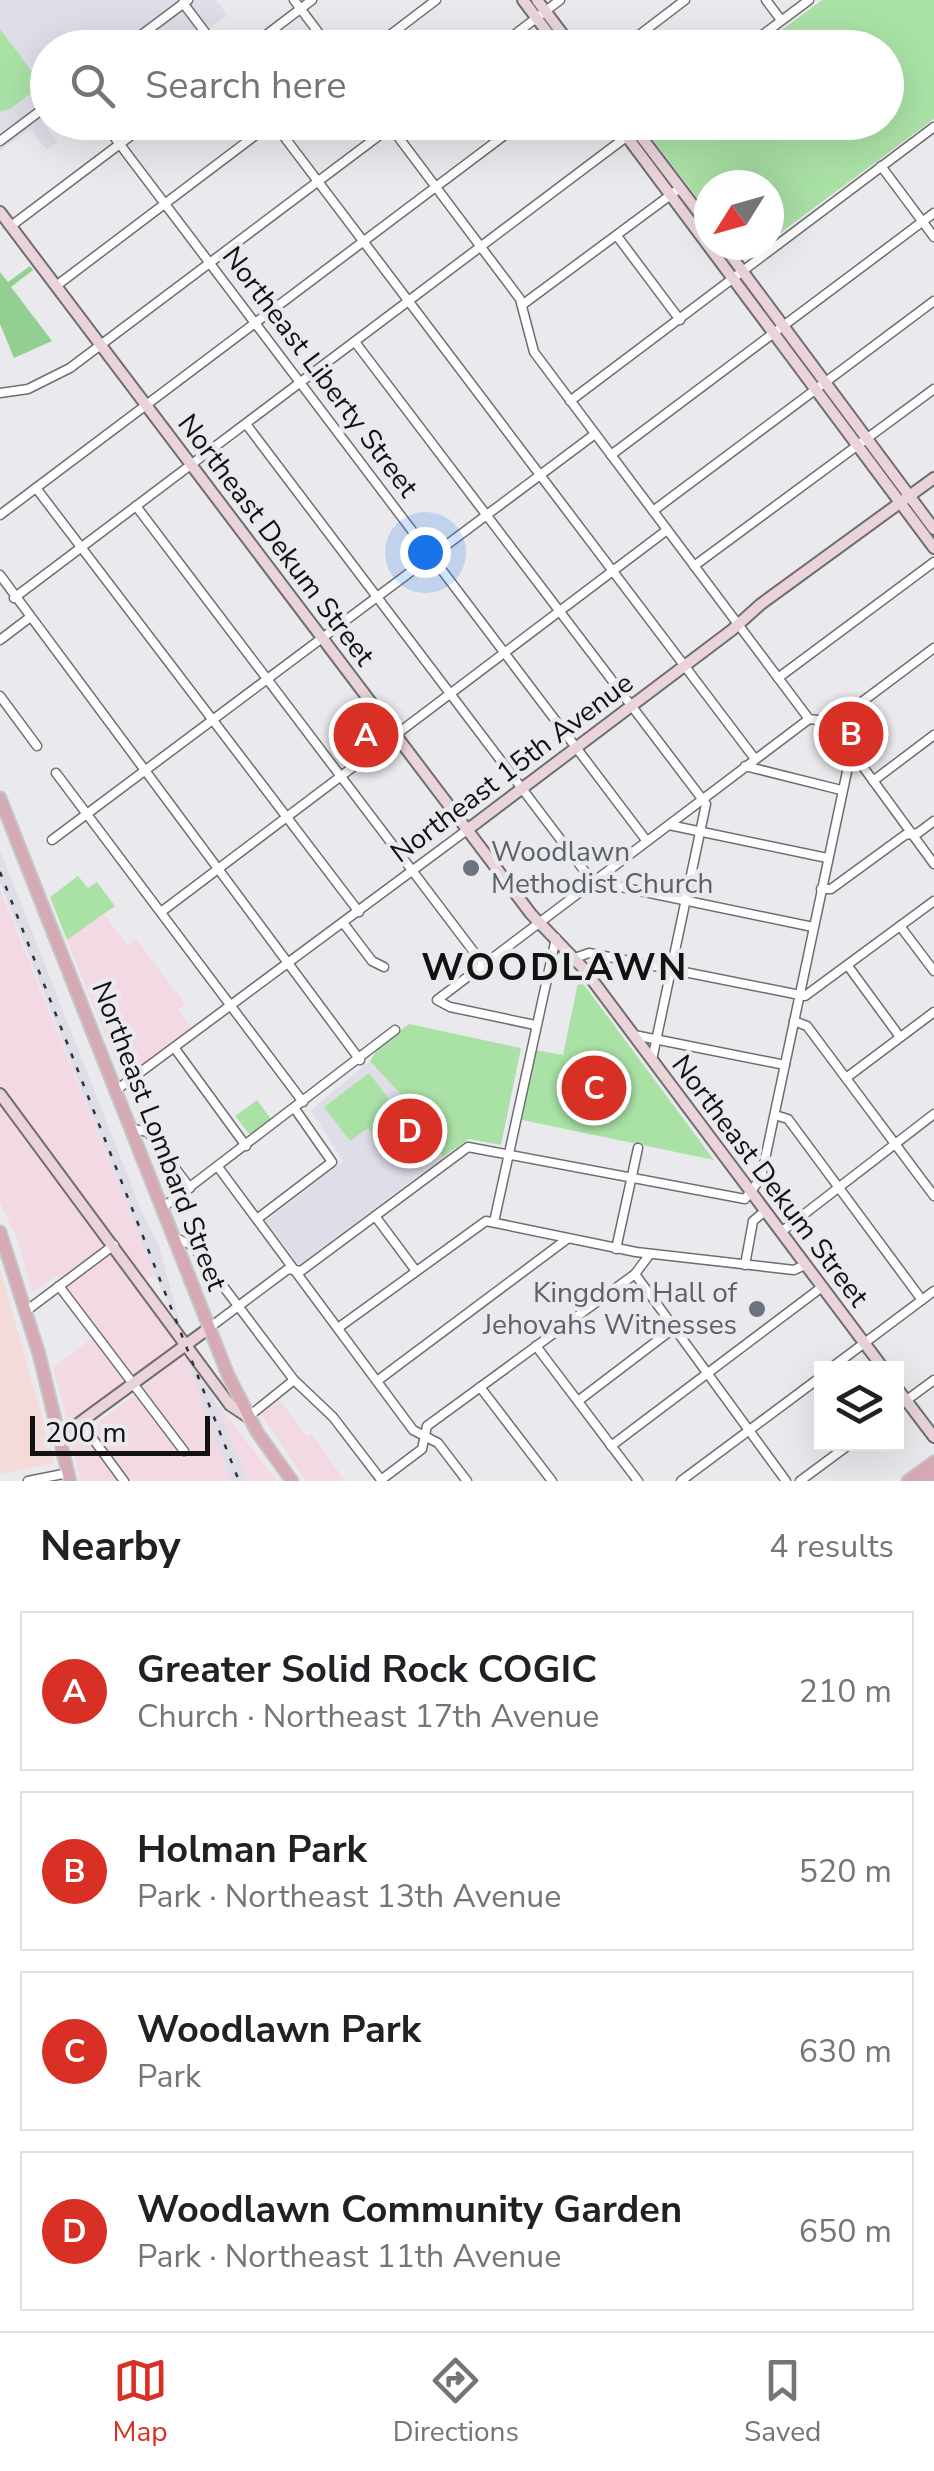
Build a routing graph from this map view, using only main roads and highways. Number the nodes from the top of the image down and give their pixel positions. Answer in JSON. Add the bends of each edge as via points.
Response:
{"nodes":[{"id":1,"x":0,"y":798,"type":"edge"},
{"id":2,"x":0,"y":1232,"type":"edge"},
{"id":3,"x":934,"y":1462,"type":"edge"},
{"id":4,"x":934,"y":1473,"type":"edge"},
{"id":5,"x":70,"y":1477,"type":"edge"},
{"id":6,"x":292,"y":1481,"type":"edge"},
{"id":7,"x":908,"y":1481,"type":"edge"},
{"id":8,"x":924,"y":1481,"type":"edge"}],
"edges":[{"from":1,"to":6,"type":"main road","name":"Northeast Lombard Street","via":[[209,1328],[248,1417]]},
{"from":2,"to":5,"type":"main road"},
{"from":3,"to":7,"type":"main road"},
{"from":4,"to":8,"type":"main road"}]}
